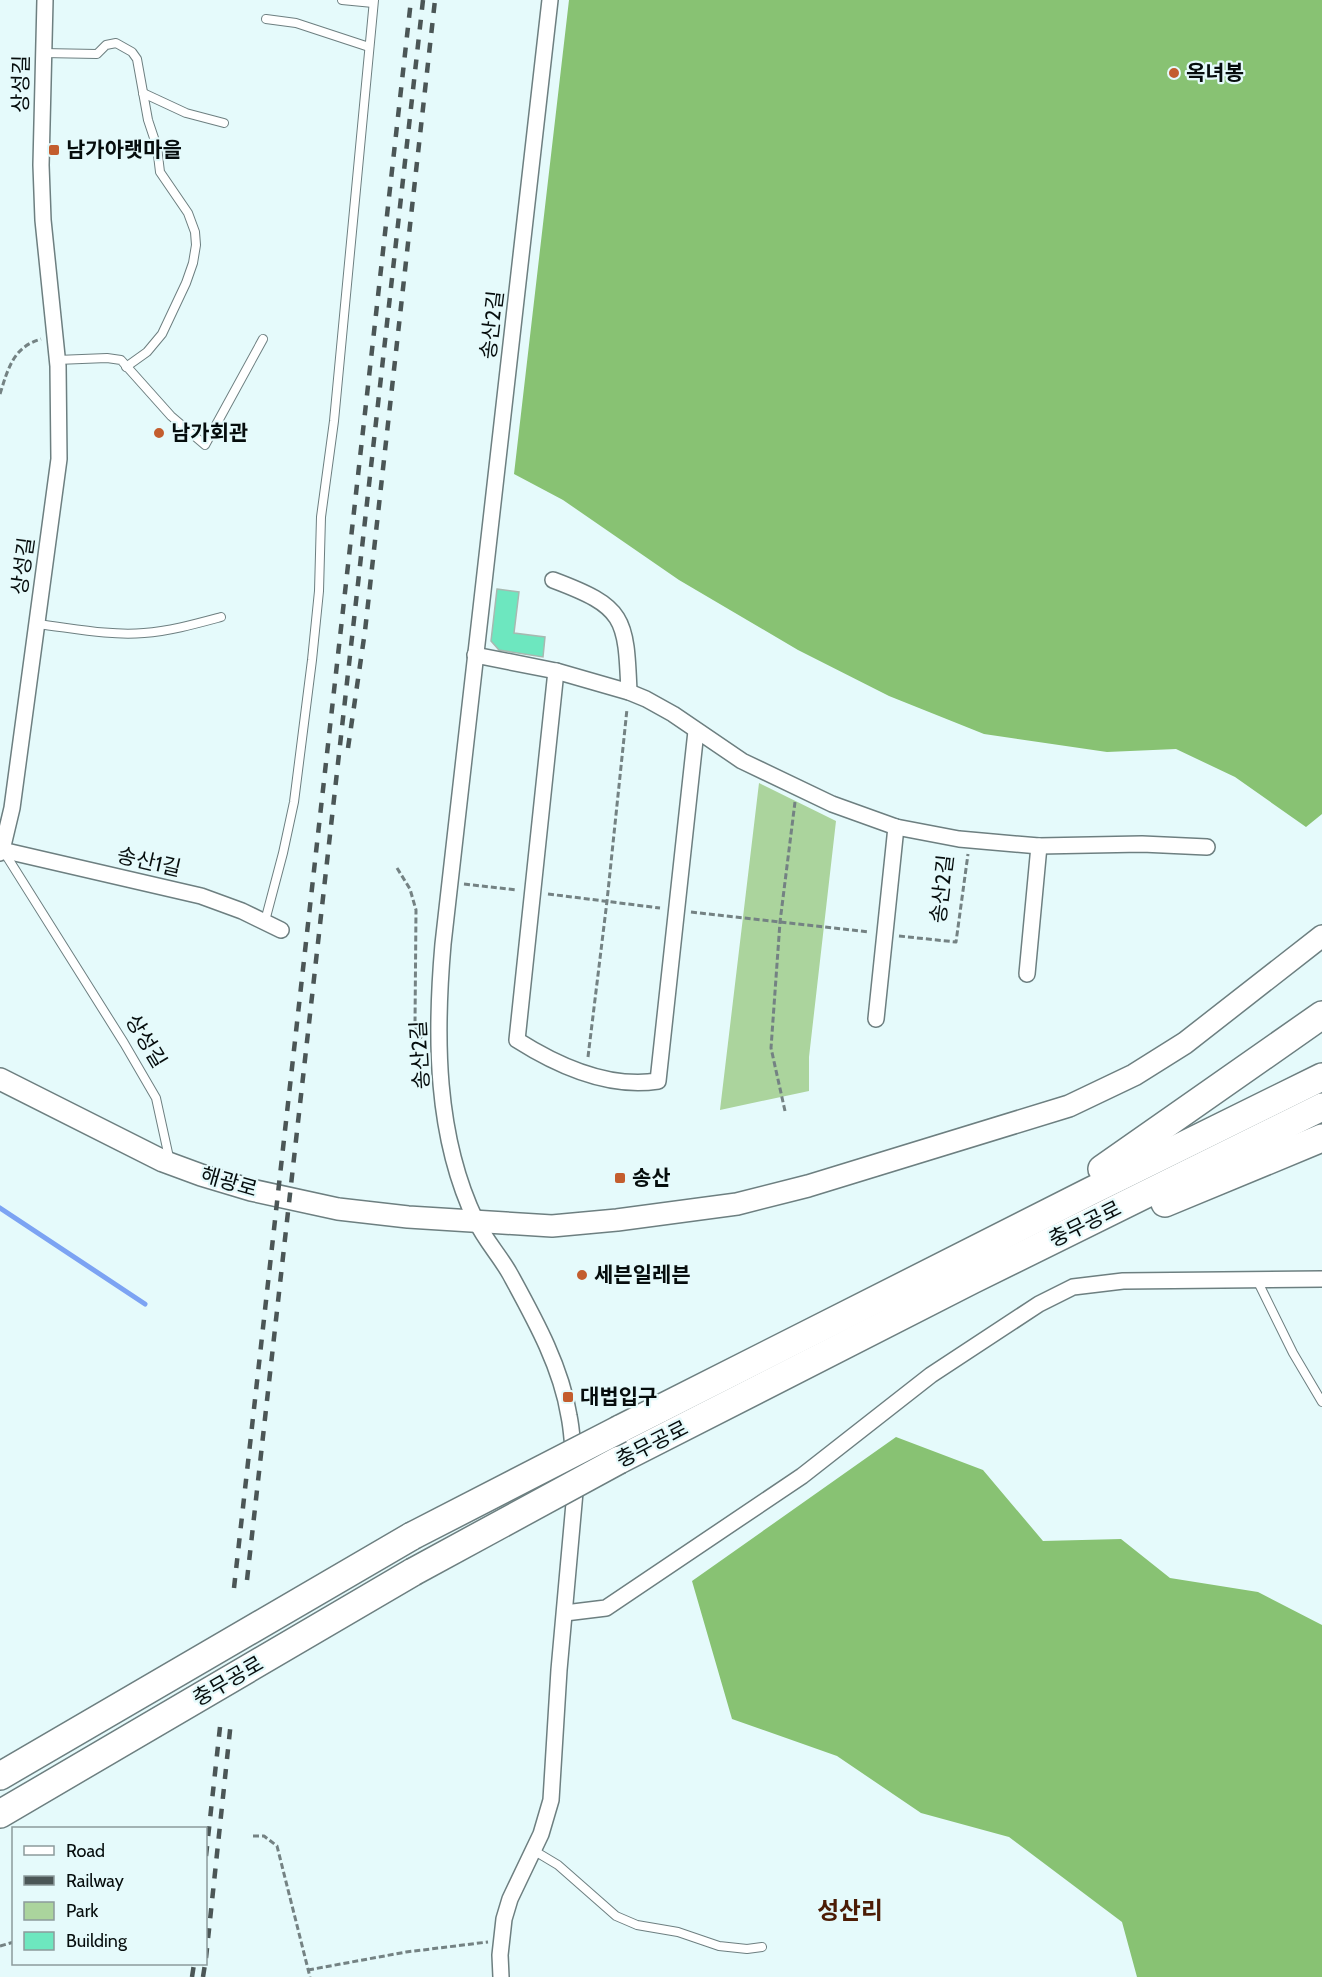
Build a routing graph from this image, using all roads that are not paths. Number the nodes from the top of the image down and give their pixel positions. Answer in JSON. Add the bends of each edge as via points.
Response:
{"nodes":[{"id":1,"x":45,"y":0,"type":"edge"},
{"id":2,"x":342,"y":0,"type":"edge"},
{"id":3,"x":550,"y":0,"type":"edge"},
{"id":4,"x":374,"y":1,"type":"edge"},
{"id":5,"x":266,"y":19,"type":"dead end"},
{"id":6,"x":369,"y":47,"type":"junction"},
{"id":7,"x":43,"y":53,"type":"junction"},
{"id":8,"x":143,"y":93,"type":"junction"},
{"id":9,"x":224,"y":123,"type":"dead end"},
{"id":10,"x":263,"y":339,"type":"dead end"},
{"id":11,"x":57,"y":360,"type":"junction"},
{"id":12,"x":126,"y":367,"type":"junction"},
{"id":13,"x":553,"y":580,"type":"dead end"},
{"id":14,"x":221,"y":617,"type":"dead end"},
{"id":15,"x":37,"y":624,"type":"junction"},
{"id":16,"x":475,"y":655,"type":"junction"},
{"id":17,"x":556,"y":671,"type":"junction"},
{"id":18,"x":629,"y":692,"type":"junction"},
{"id":19,"x":696,"y":731,"type":"junction"},
{"id":20,"x":896,"y":827,"type":"junction"},
{"id":21,"x":1039,"y":846,"type":"junction"},
{"id":22,"x":1207,"y":847,"type":"dead end"},
{"id":23,"x":1,"y":851,"type":"edge"},
{"id":24,"x":265,"y":921,"type":"junction"},
{"id":25,"x":281,"y":930,"type":"dead end"},
{"id":26,"x":1322,"y":936,"type":"edge"},
{"id":27,"x":1028,"y":975,"type":"dead end"},
{"id":28,"x":1322,"y":1015,"type":"edge"},
{"id":29,"x":876,"y":1019,"type":"dead end"},
{"id":30,"x":1322,"y":1077,"type":"edge"},
{"id":31,"x":0,"y":1079,"type":"edge"},
{"id":32,"x":1322,"y":1107,"type":"edge"},
{"id":33,"x":1322,"y":1138,"type":"edge"},
{"id":34,"x":170,"y":1163,"type":"junction"},
{"id":35,"x":476,"y":1221,"type":"junction"},
{"id":36,"x":1322,"y":1279,"type":"edge"},
{"id":37,"x":972,"y":1280,"type":"junction"},
{"id":38,"x":1257,"y":1280,"type":"junction"},
{"id":39,"x":696,"y":1390,"type":"junction"},
{"id":40,"x":1322,"y":1402,"type":"edge"},
{"id":41,"x":565,"y":1612,"type":"junction"},
{"id":42,"x":0,"y":1776,"type":"edge"},
{"id":43,"x":0,"y":1814,"type":"edge"},
{"id":44,"x":533,"y":1850,"type":"junction"},
{"id":45,"x":762,"y":1947,"type":"dead end"},
{"id":46,"x":501,"y":1977,"type":"edge"}],
"edges":[{"from":1,"to":7,"type":"street","name":"상성길"},
{"from":2,"to":4,"type":"lane"},
{"from":3,"to":16,"type":"street","name":"송산2길"},
{"from":4,"to":6,"type":"lane"},
{"from":5,"to":6,"type":"lane","via":[[296,23]]},
{"from":6,"to":24,"type":"lane","via":[[334,421],[321,518],[312,660],[294,801]]},
{"from":7,"to":8,"type":"lane","via":[[97,54],[106,45],[116,43],[138,59]]},
{"from":7,"to":11,"type":"street","name":"상성길","via":[[43,220]]},
{"from":8,"to":9,"type":"lane","via":[[186,113]]},
{"from":8,"to":12,"type":"lane","via":[[158,147],[160,172],[188,213],[196,245],[186,283],[162,334],[147,352]]},
{"from":10,"to":12,"type":"lane","via":[[205,445],[171,416]]},
{"from":11,"to":12,"type":"lane","via":[[107,358],[121,360]]},
{"from":11,"to":15,"type":"street","name":"상성길","via":[[59,459]]},
{"from":13,"to":18,"type":"street","via":[[588,594],[615,614],[627,647]]},
{"from":14,"to":15,"type":"lane","via":[[142,633]]},
{"from":15,"to":23,"type":"street","name":"상성길","via":[[12,808]]},
{"from":16,"to":17,"type":"street","name":"송산2길"},
{"from":16,"to":35,"type":"street","name":"송산2길","via":[[440,974],[440,1053],[448,1139]]},
{"from":17,"to":18,"type":"street","name":"송산2길"},
{"from":17,"to":19,"type":"street","via":[[517,1040],[562,1066],[632,1084],[658,1081]]},
{"from":18,"to":19,"type":"street","name":"송산2길","via":[[673,714]]},
{"from":19,"to":20,"type":"street","name":"송산2길","via":[[742,761],[797,788]]},
{"from":20,"to":21,"type":"street","name":"송산2길","via":[[969,840]]},
{"from":20,"to":29,"type":"street"},
{"from":21,"to":22,"type":"street","name":"송산2길"},
{"from":21,"to":27,"type":"street"},
{"from":23,"to":24,"type":"street","name":"송산1길","via":[[201,896]]},
{"from":23,"to":34,"type":"lane","name":"상성길","via":[[156,1098]]},
{"from":24,"to":25,"type":"street","name":"송산1길"},
{"from":26,"to":35,"type":"main road","name":"해광로","via":[[1185,1043],[1134,1075],[1069,1107],[737,1204],[552,1226]]},
{"from":28,"to":39,"type":"highway","via":[[1096,1173],[781,1334]]},
{"from":30,"to":39,"type":"highway","name":"충무공로"},
{"from":31,"to":34,"type":"main road","name":"해광로"},
{"from":32,"to":37,"type":"highway","name":"충무공로"},
{"from":33,"to":37,"type":"highway"},
{"from":34,"to":35,"type":"main road","name":"해광로","via":[[252,1190],[338,1209]]},
{"from":35,"to":41,"type":"street","name":"송산2길","via":[[510,1272],[554,1360],[569,1414],[576,1484]]},
{"from":36,"to":38,"type":"street"},
{"from":37,"to":43,"type":"highway","name":"충무공로","bridge":true,"via":[[619,1460],[413,1572]]},
{"from":38,"to":40,"type":"lane"},
{"from":38,"to":41,"type":"street","via":[[1096,1283],[1057,1294],[931,1375],[802,1476],[606,1608]]},
{"from":39,"to":42,"type":"highway","name":"충무공로","bridge":true,"via":[[412,1536]]},
{"from":41,"to":44,"type":"street","name":"송산2길","via":[[551,1800]]},
{"from":44,"to":45,"type":"lane","via":[[558,1865],[616,1916],[637,1925],[678,1932],[719,1946]]},
{"from":44,"to":46,"type":"street","name":"송산2길","via":[[504,1919]]}]}
